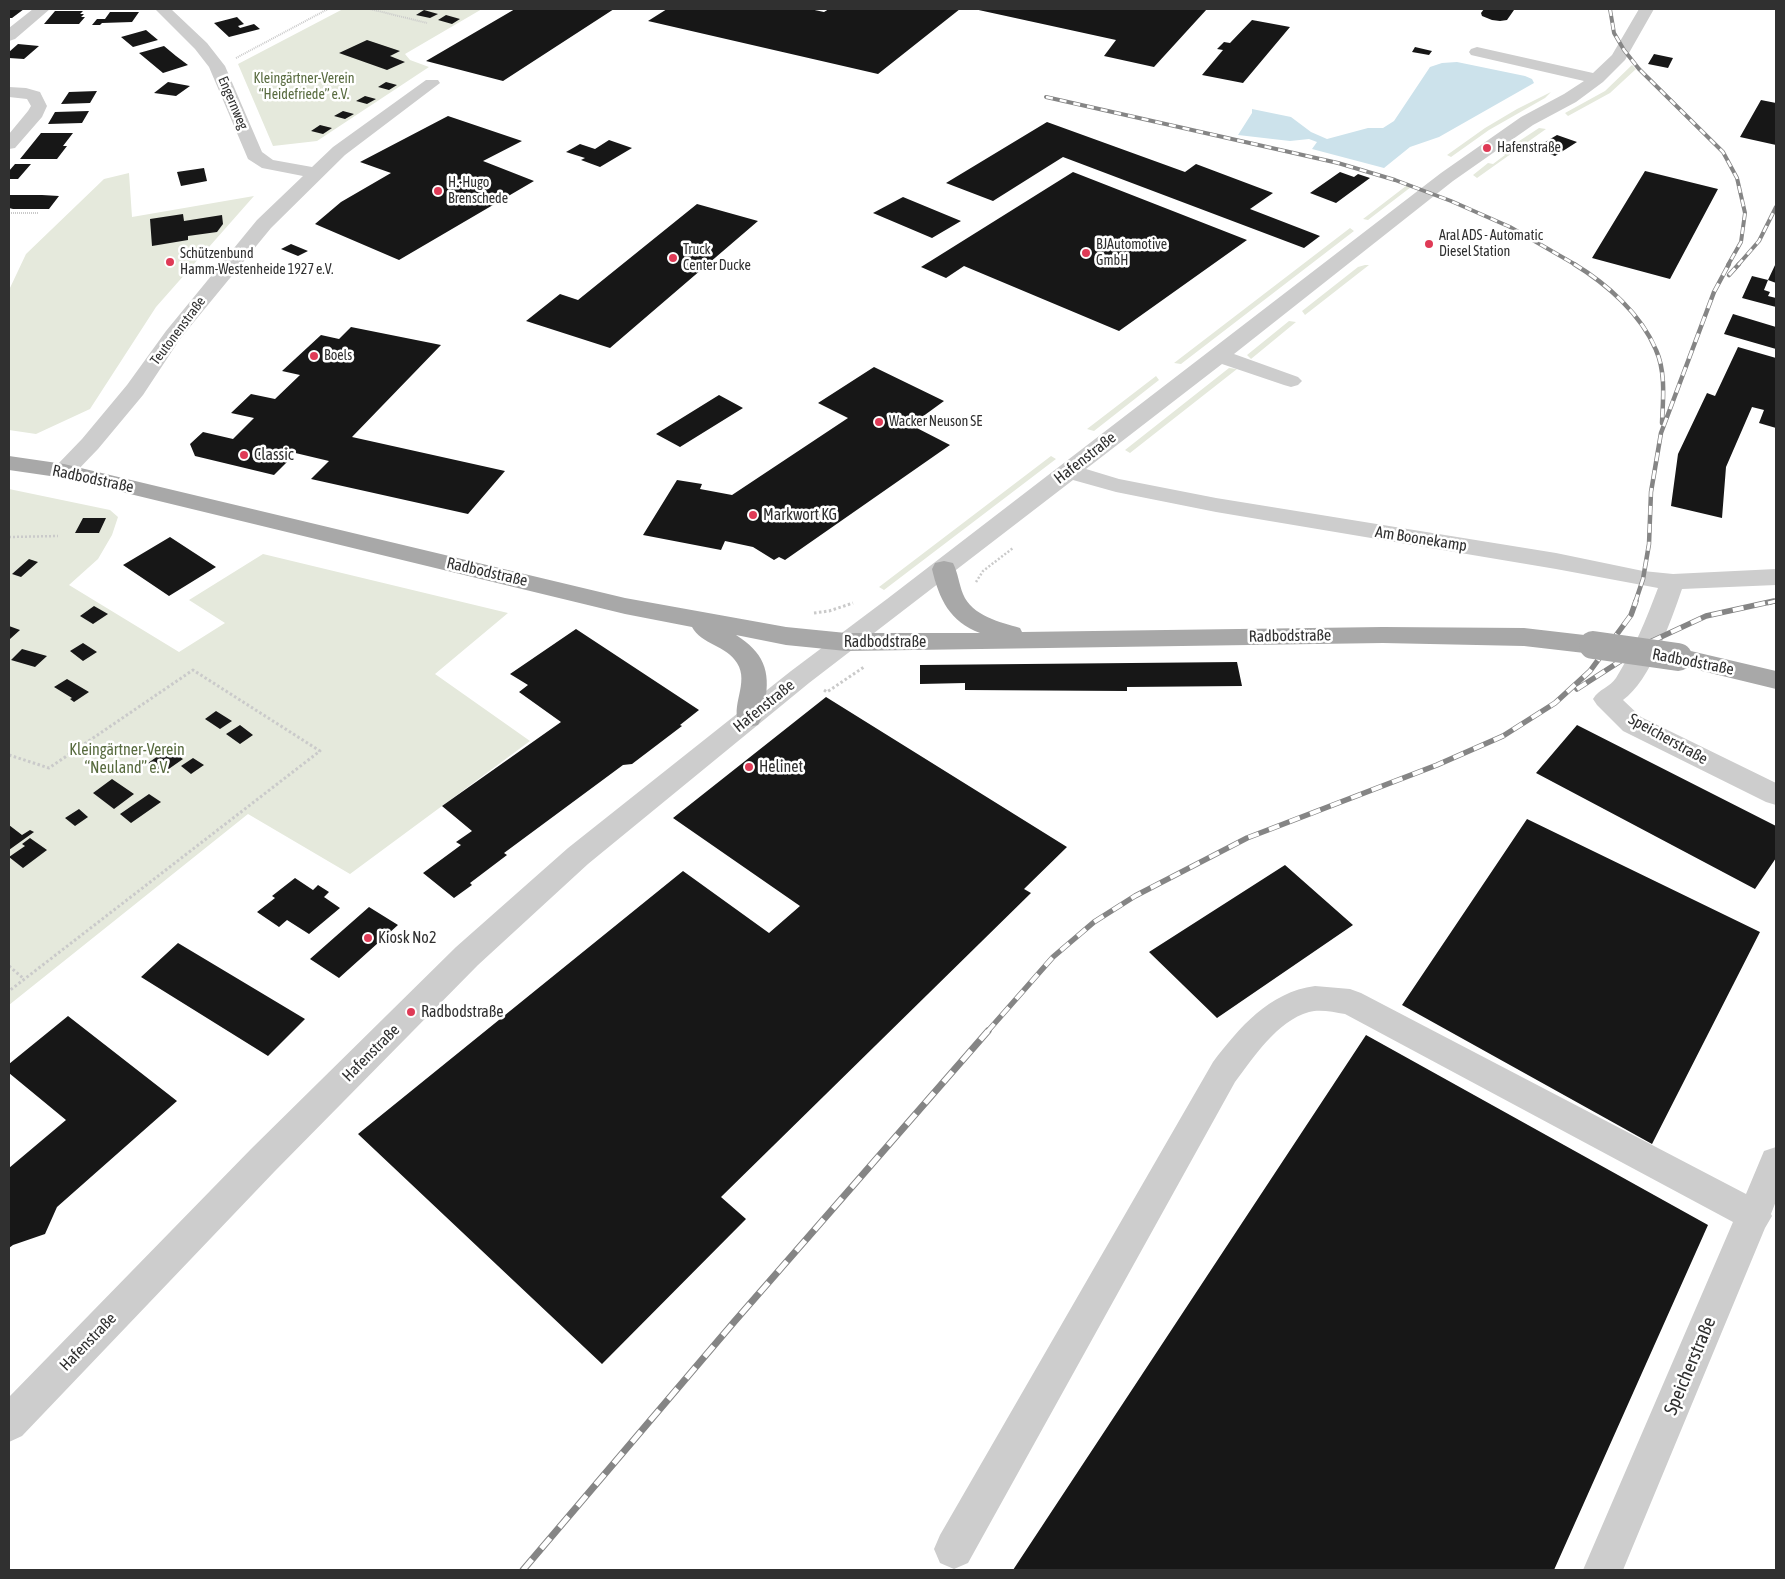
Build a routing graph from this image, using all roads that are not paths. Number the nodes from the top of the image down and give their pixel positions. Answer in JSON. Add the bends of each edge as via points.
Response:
{"nodes":[{"id":1,"x":42,"y":9,"type":"edge"},
{"id":2,"x":162,"y":9,"type":"edge"},
{"id":3,"x":1646,"y":9,"type":"edge"},
{"id":4,"x":9,"y":36,"type":"edge"},
{"id":5,"x":1477,"y":52,"type":"dead end"},
{"id":6,"x":1597,"y":79,"type":"junction"},
{"id":7,"x":432,"y":83,"type":"dead end"},
{"id":8,"x":9,"y":92,"type":"edge"},
{"id":9,"x":9,"y":144,"type":"edge"},
{"id":10,"x":314,"y":173,"type":"junction"},
{"id":11,"x":1217,"y":355,"type":"junction"},
{"id":12,"x":1291,"y":381,"type":"dead end"},
{"id":13,"x":9,"y":463,"type":"edge"},
{"id":14,"x":1068,"y":471,"type":"junction"},
{"id":15,"x":64,"y":472,"type":"junction"},
{"id":16,"x":944,"y":568,"type":"junction"},
{"id":17,"x":1776,"y":577,"type":"edge"},
{"id":18,"x":1673,"y":582,"type":"junction"},
{"id":19,"x":692,"y":620,"type":"junction"},
{"id":20,"x":1034,"y":640,"type":"junction"},
{"id":21,"x":846,"y":642,"type":"junction"},
{"id":22,"x":1776,"y":680,"type":"edge"},
{"id":23,"x":749,"y":718,"type":"junction"},
{"id":24,"x":1776,"y":794,"type":"edge"},
{"id":25,"x":1776,"y":1162,"type":"edge"},
{"id":26,"x":1755,"y":1216,"type":"junction"},
{"id":27,"x":9,"y":1423,"type":"edge"},
{"id":28,"x":954,"y":1549,"type":"dead end"},
{"id":29,"x":1603,"y":1570,"type":"edge"}],
"edges":[{"from":1,"to":4,"type":"street"},
{"from":2,"to":10,"type":"street","name":"Engernweg","via":[[217,66],[254,155],[268,164]]},
{"from":3,"to":6,"type":"street","name":"Hafenstraße","via":[[1619,57]]},
{"from":5,"to":6,"type":"street"},
{"from":6,"to":11,"type":"street","name":"Hafenstraße","via":[[1458,168]]},
{"from":7,"to":10,"type":"street","name":"Teutonenstraße"},
{"from":8,"to":9,"type":"street","via":[[34,96],[38,106],[36,113]]},
{"from":10,"to":15,"type":"street","name":"Teutonenstraße","via":[[264,224],[173,335],[135,390]]},
{"from":11,"to":12,"type":"street"},
{"from":11,"to":14,"type":"street","name":"Hafenstraße"},
{"from":13,"to":15,"type":"main road","name":"Radbodstraße"},
{"from":14,"to":16,"type":"street","name":"Hafenstraße"},
{"from":14,"to":18,"type":"street","name":"Am Boonekamp","via":[[1116,485],[1216,505]]},
{"from":15,"to":19,"type":"main road","name":"Radbodstraße"},
{"from":16,"to":20,"type":"main road","via":[[951,598],[962,613],[987,627]]},
{"from":16,"to":21,"type":"street","name":"Hafenstraße"},
{"from":17,"to":18,"type":"street","name":"Am Boonekamp"},
{"from":18,"to":24,"type":"street","name":"Speicherstraße","via":[[1645,649],[1623,687],[1606,699],[1632,724]]},
{"from":19,"to":21,"type":"main road","name":"Radbodstraße","via":[[786,636]]},
{"from":19,"to":23,"type":"main road","via":[[748,657],[755,689]]},
{"from":20,"to":21,"type":"main road","name":"Radbodstraße"},
{"from":20,"to":22,"type":"main road","name":"Radbodstraße","bridge":true,"via":[[1383,635],[1524,637],[1678,657]]},
{"from":21,"to":23,"type":"street","name":"Hafenstraße"},
{"from":23,"to":27,"type":"street","name":"Hafenstraße","via":[[578,856],[467,956],[254,1169]]},
{"from":25,"to":26,"type":"street","name":"Speicherstraße"},
{"from":26,"to":28,"type":"street","via":[[1350,1002],[1305,1000],[1281,1011],[1250,1037],[1224,1072]]},
{"from":26,"to":29,"type":"street","name":"Speicherstraße"}]}
